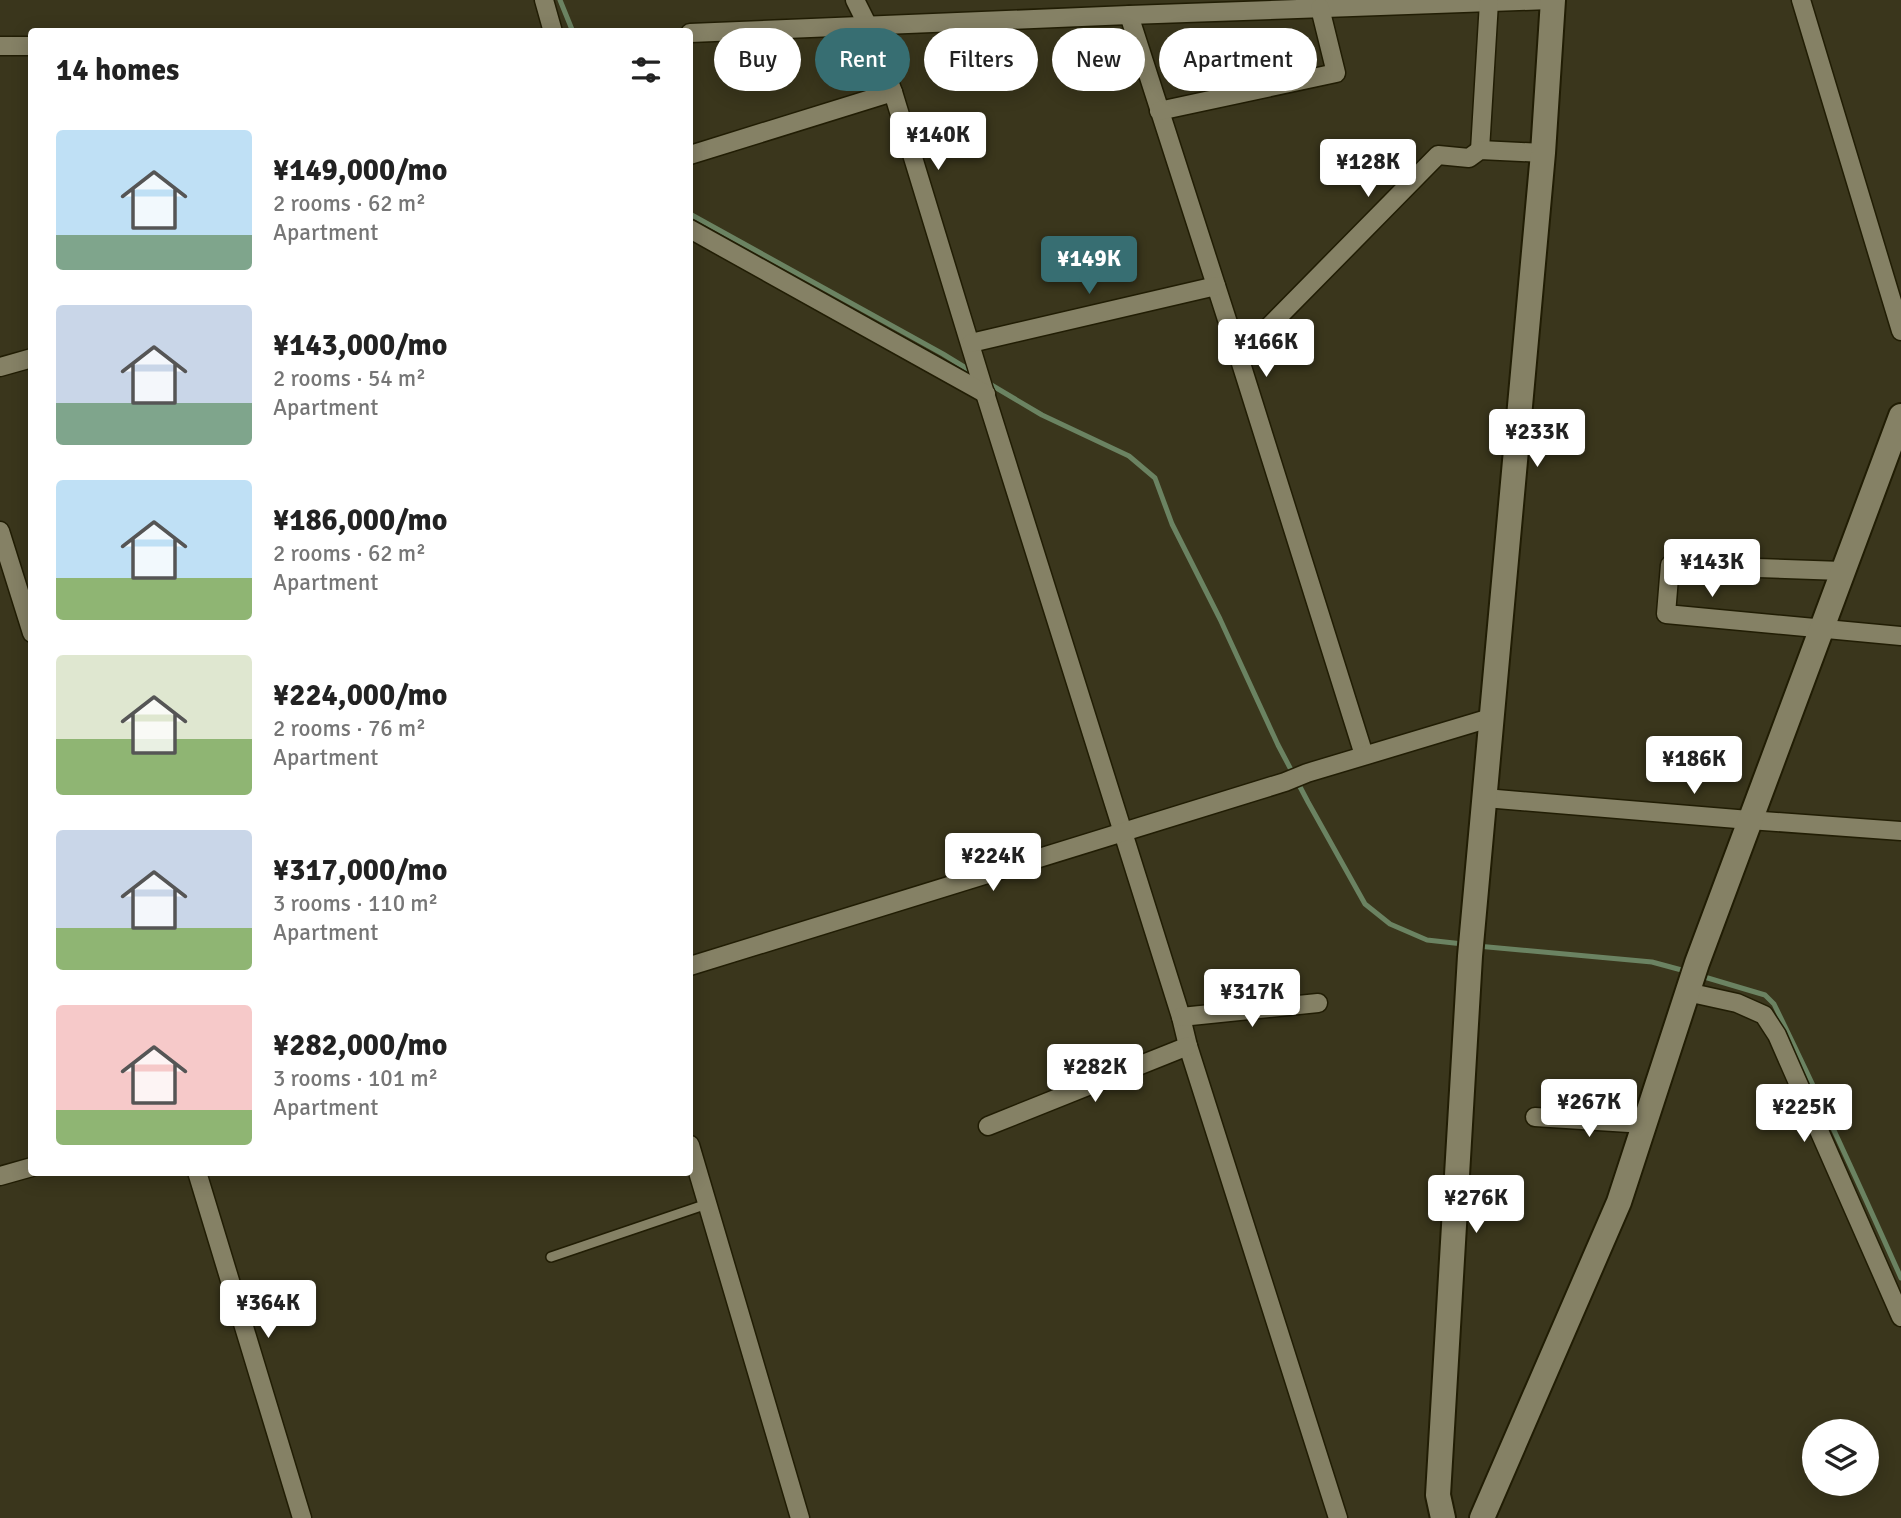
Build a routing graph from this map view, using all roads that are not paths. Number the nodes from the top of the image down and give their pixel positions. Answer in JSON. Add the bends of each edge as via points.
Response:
{"nodes":[{"id":1,"x":544,"y":0,"type":"edge"},
{"id":2,"x":855,"y":0,"type":"edge"},
{"id":3,"x":1551,"y":0,"type":"edge"},
{"id":4,"x":1801,"y":0,"type":"edge"},
{"id":5,"x":1489,"y":2,"type":"junction"},
{"id":6,"x":1320,"y":8,"type":"junction"},
{"id":7,"x":1129,"y":15,"type":"junction"},
{"id":8,"x":869,"y":26,"type":"junction"},
{"id":9,"x":552,"y":28,"type":"edge"},
{"id":10,"x":693,"y":33,"type":"edge"},
{"id":11,"x":0,"y":46,"type":"edge"},
{"id":12,"x":28,"y":46,"type":"edge"},
{"id":13,"x":893,"y":92,"type":"junction"},
{"id":14,"x":1159,"y":111,"type":"junction"},
{"id":15,"x":1480,"y":150,"type":"junction"},
{"id":16,"x":1544,"y":153,"type":"junction"},
{"id":17,"x":693,"y":154,"type":"edge"},
{"id":18,"x":693,"y":231,"type":"edge"},
{"id":19,"x":1216,"y":286,"type":"junction"},
{"id":20,"x":1901,"y":331,"type":"edge"},
{"id":21,"x":971,"y":343,"type":"junction"},
{"id":22,"x":1239,"y":357,"type":"junction"},
{"id":23,"x":28,"y":359,"type":"edge"},
{"id":24,"x":0,"y":367,"type":"edge"},
{"id":25,"x":985,"y":391,"type":"junction"},
{"id":26,"x":1901,"y":416,"type":"edge"},
{"id":27,"x":0,"y":531,"type":"edge"},
{"id":28,"x":1843,"y":571,"type":"junction"},
{"id":29,"x":28,"y":620,"type":"edge"},
{"id":30,"x":1822,"y":629,"type":"junction"},
{"id":31,"x":1901,"y":636,"type":"edge"},
{"id":32,"x":1490,"y":718,"type":"junction"},
{"id":33,"x":1364,"y":755,"type":"junction"},
{"id":34,"x":1485,"y":798,"type":"junction"},
{"id":35,"x":1749,"y":820,"type":"junction"},
{"id":36,"x":1901,"y":831,"type":"edge"},
{"id":37,"x":1123,"y":833,"type":"junction"},
{"id":38,"x":693,"y":965,"type":"edge"},
{"id":39,"x":1691,"y":980,"type":"junction"},
{"id":40,"x":1318,"y":1003,"type":"dead end"},
{"id":41,"x":1181,"y":1017,"type":"junction"},
{"id":42,"x":1188,"y":1046,"type":"junction"},
{"id":43,"x":1535,"y":1117,"type":"dead end"},
{"id":44,"x":1644,"y":1124,"type":"junction"},
{"id":45,"x":988,"y":1126,"type":"dead end"},
{"id":46,"x":693,"y":1155,"type":"edge"},
{"id":47,"x":28,"y":1168,"type":"edge"},
{"id":48,"x":0,"y":1176,"type":"edge"},
{"id":49,"x":198,"y":1176,"type":"edge"},
{"id":50,"x":707,"y":1204,"type":"junction"},
{"id":51,"x":551,"y":1257,"type":"dead end"},
{"id":52,"x":1901,"y":1317,"type":"edge"},
{"id":53,"x":302,"y":1518,"type":"edge"},
{"id":54,"x":800,"y":1518,"type":"edge"},
{"id":55,"x":1338,"y":1518,"type":"edge"},
{"id":56,"x":1443,"y":1518,"type":"edge"},
{"id":57,"x":1482,"y":1518,"type":"edge"}],
"edges":[{"from":1,"to":9,"type":"street"},
{"from":2,"to":8,"type":"street"},
{"from":3,"to":5,"type":"street"},
{"from":3,"to":16,"type":"street"},
{"from":4,"to":20,"type":"street"},
{"from":5,"to":6,"type":"street"},
{"from":5,"to":15,"type":"street"},
{"from":6,"to":7,"type":"street"},
{"from":6,"to":14,"type":"street","via":[[1336,73]]},
{"from":7,"to":8,"type":"street"},
{"from":7,"to":14,"type":"street"},
{"from":8,"to":10,"type":"street"},
{"from":8,"to":13,"type":"street"},
{"from":11,"to":12,"type":"street"},
{"from":13,"to":17,"type":"street"},
{"from":13,"to":21,"type":"street"},
{"from":14,"to":19,"type":"street"},
{"from":15,"to":16,"type":"street"},
{"from":15,"to":22,"type":"street","via":[[1469,158],[1438,155]]},
{"from":16,"to":32,"type":"street"},
{"from":18,"to":25,"type":"street"},
{"from":19,"to":21,"type":"street"},
{"from":19,"to":22,"type":"street"},
{"from":21,"to":25,"type":"street"},
{"from":22,"to":33,"type":"street"},
{"from":23,"to":24,"type":"street"},
{"from":25,"to":37,"type":"street"},
{"from":26,"to":28,"type":"street"},
{"from":27,"to":29,"type":"street"},
{"from":28,"to":30,"type":"street"},
{"from":28,"to":30,"type":"street","via":[[1670,565],[1666,614]]},
{"from":30,"to":31,"type":"street"},
{"from":30,"to":35,"type":"street"},
{"from":32,"to":33,"type":"street"},
{"from":32,"to":34,"type":"street"},
{"from":33,"to":37,"type":"street"},
{"from":34,"to":35,"type":"street"},
{"from":34,"to":56,"type":"street","via":[[1471,945],[1437,1495]]},
{"from":35,"to":36,"type":"street"},
{"from":35,"to":39,"type":"street"},
{"from":37,"to":38,"type":"street"},
{"from":37,"to":41,"type":"street"},
{"from":39,"to":44,"type":"street"},
{"from":39,"to":52,"type":"street","via":[[1764,1015],[1777,1035]]},
{"from":40,"to":41,"type":"street"},
{"from":41,"to":42,"type":"street"},
{"from":42,"to":45,"type":"street"},
{"from":42,"to":55,"type":"street"},
{"from":43,"to":44,"type":"street"},
{"from":44,"to":57,"type":"street","via":[[1619,1202]]},
{"from":46,"to":50,"type":"street"},
{"from":47,"to":48,"type":"street"},
{"from":49,"to":53,"type":"street"},
{"from":50,"to":51,"type":"lane"},
{"from":50,"to":54,"type":"street"}]}
